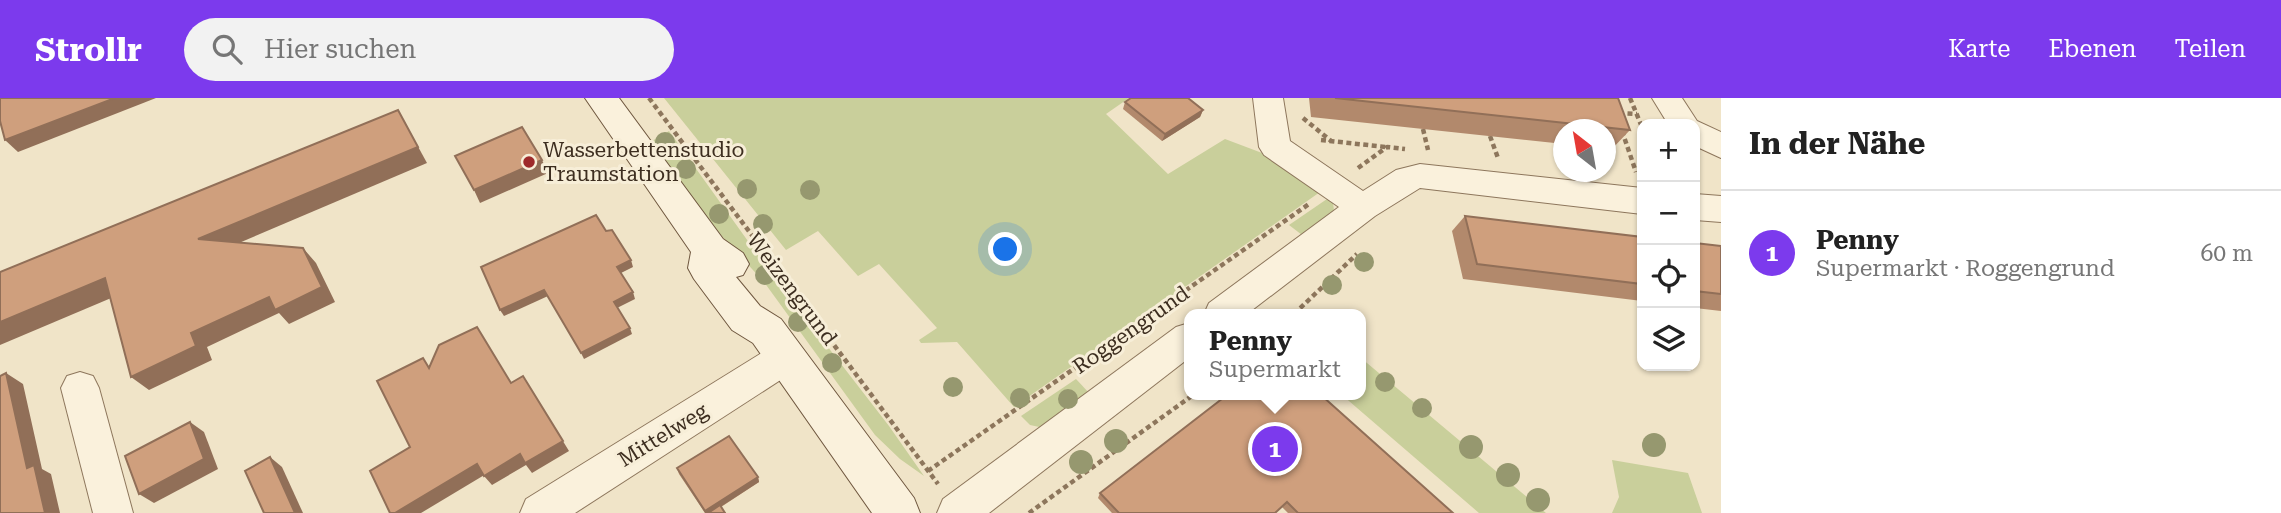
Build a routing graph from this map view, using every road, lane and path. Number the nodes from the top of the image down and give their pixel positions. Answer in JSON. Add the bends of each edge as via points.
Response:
{"nodes":[{"id":1,"x":649,"y":98,"type":"edge"},
{"id":2,"x":1268,"y":98,"type":"edge"},
{"id":3,"x":1630,"y":98,"type":"edge"},
{"id":4,"x":1667,"y":98,"type":"edge"},
{"id":5,"x":608,"y":100,"type":"edge"},
{"id":6,"x":1637,"y":114,"type":"junction"},
{"id":7,"x":1639,"y":119,"type":"edge"},
{"id":8,"x":1681,"y":119,"type":"edge"},
{"id":9,"x":1423,"y":129,"type":"edge"},
{"id":10,"x":1273,"y":135,"type":"junction"},
{"id":11,"x":1700,"y":135,"type":"edge"},
{"id":12,"x":1490,"y":136,"type":"edge"},
{"id":13,"x":1427,"y":145,"type":"dead end"},
{"id":14,"x":1721,"y":146,"type":"edge"},
{"id":15,"x":1387,"y":147,"type":"dead end"},
{"id":16,"x":1496,"y":152,"type":"dead end"},
{"id":17,"x":1637,"y":182,"type":"edge"},
{"id":18,"x":1333,"y":187,"type":"junction"},
{"id":19,"x":1637,"y":187,"type":"edge"},
{"id":20,"x":1363,"y":207,"type":"junction"},
{"id":21,"x":1700,"y":207,"type":"edge"},
{"id":22,"x":1721,"y":209,"type":"edge"},
{"id":23,"x":1361,"y":251,"type":"dead end"},
{"id":24,"x":1228,"y":309,"type":"edge"},
{"id":25,"x":1299,"y":309,"type":"edge"},
{"id":26,"x":1184,"y":342,"type":"edge"},
{"id":27,"x":776,"y":344,"type":"junction"},
{"id":28,"x":80,"y":388,"type":"dead end"},
{"id":29,"x":1186,"y":400,"type":"edge"},
{"id":30,"x":928,"y":471,"type":"junction"},
{"id":31,"x":935,"y":480,"type":"dead end"},
{"id":32,"x":113,"y":513,"type":"edge"},
{"id":33,"x":540,"y":513,"type":"edge"},
{"id":34,"x":898,"y":513,"type":"edge"},
{"id":35,"x":957,"y":513,"type":"edge"},
{"id":36,"x":1029,"y":513,"type":"edge"}],
"edges":[{"from":1,"to":30,"type":"path","name":"Weizengrund"},
{"from":2,"to":10,"type":"street"},
{"from":3,"to":6,"type":"path"},
{"from":4,"to":8,"type":"street"},
{"from":5,"to":27,"type":"main road","via":[[710,250],[707,268],[746,318]]},
{"from":6,"to":7,"type":"path"},
{"from":6,"to":17,"type":"path","via":[[1616,112]]},
{"from":9,"to":13,"type":"path"},
{"from":10,"to":15,"type":"path"},
{"from":10,"to":18,"type":"street","via":[[1275,147]]},
{"from":11,"to":14,"type":"street"},
{"from":12,"to":16,"type":"path"},
{"from":18,"to":20,"type":"street"},
{"from":18,"to":30,"type":"path","name":"Roggengrund"},
{"from":19,"to":20,"type":"street","name":"Roggengrund","via":[[1420,176],[1407,179]]},
{"from":20,"to":24,"type":"street","name":"Roggengrund"},
{"from":21,"to":22,"type":"street"},
{"from":23,"to":25,"type":"path"},
{"from":26,"to":35,"type":"street","name":"Roggengrund"},
{"from":27,"to":33,"type":"street","name":"Mittelweg"},
{"from":27,"to":34,"type":"main road"},
{"from":28,"to":32,"type":"street"},
{"from":29,"to":36,"type":"path"},
{"from":30,"to":31,"type":"path","name":"Weizengrund"}]}
